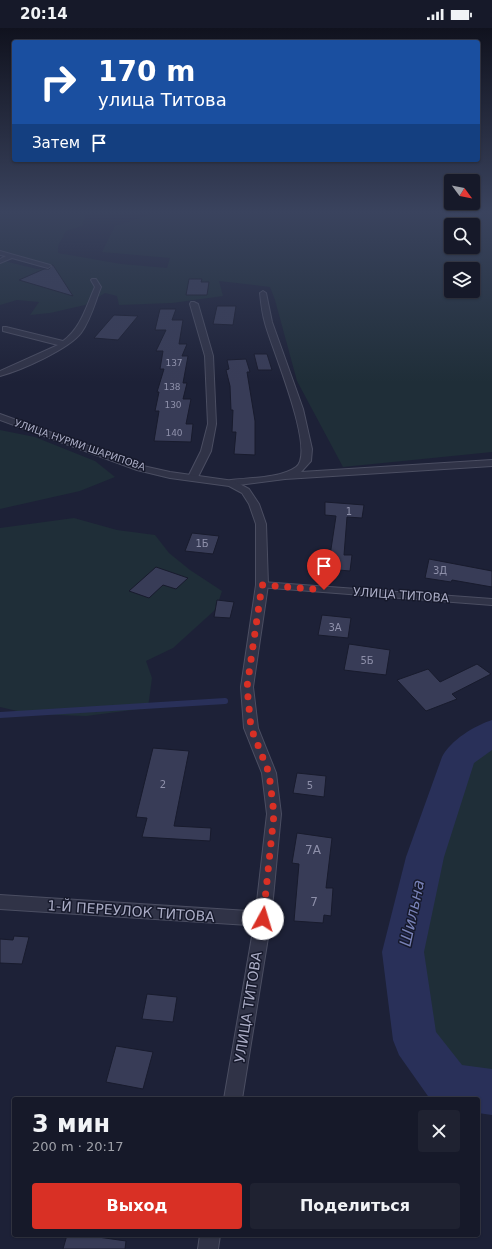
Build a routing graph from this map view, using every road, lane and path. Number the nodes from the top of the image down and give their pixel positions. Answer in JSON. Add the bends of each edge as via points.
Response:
{"nodes":[{"id":1,"x":94,"y":280,"type":"dead end"},
{"id":2,"x":263,"y":293,"type":"dead end"},
{"id":3,"x":194,"y":304,"type":"dead end"},
{"id":4,"x":6,"y":328,"type":"dead end"},
{"id":5,"x":64,"y":344,"type":"junction"},
{"id":6,"x":0,"y":374,"type":"edge"},
{"id":7,"x":0,"y":417,"type":"edge"},
{"id":8,"x":492,"y":462,"type":"edge"},
{"id":9,"x":285,"y":476,"type":"junction"},
{"id":10,"x":192,"y":477,"type":"junction"},
{"id":11,"x":231,"y":483,"type":"junction"},
{"id":12,"x":262,"y":585,"type":"junction"},
{"id":13,"x":492,"y":602,"type":"edge"},
{"id":14,"x":0,"y":902,"type":"edge"},
{"id":15,"x":263,"y":919,"type":"junction"},
{"id":16,"x":233,"y":1097,"type":"edge"},
{"id":17,"x":210,"y":1237,"type":"edge"},
{"id":18,"x":208,"y":1249,"type":"edge"}],
"edges":[{"from":1,"to":5,"type":"street","via":[[98,287],[78,333]]},
{"from":2,"to":9,"type":"street","via":[[268,322],[299,409],[307,449],[306,461],[300,469]]},
{"from":3,"to":10,"type":"street","via":[[209,356],[212,424],[206,451]]},
{"from":4,"to":5,"type":"street"},
{"from":5,"to":6,"type":"street"},
{"from":7,"to":10,"type":"street","name":"УЛИЦА НУРМИ ШАРИПОВА","via":[[140,468]]},
{"from":8,"to":9,"type":"street"},
{"from":9,"to":11,"type":"street"},
{"from":10,"to":11,"type":"street","name":"УЛИЦА НУРМИ ШАРИПОВА"},
{"from":11,"to":12,"type":"street","name":"УЛИЦА ТИТОВА","via":[[246,492],[254,504],[261,524]]},
{"from":12,"to":13,"type":"street","name":"УЛИЦА ТИТОВА"},
{"from":12,"to":15,"type":"street","name":"УЛИЦА ТИТОВА","via":[[247,687],[251,728],[269,773],[274,814]]},
{"from":14,"to":15,"type":"street","name":"1-Й ПЕРЕУЛОК ТИТОВА"},
{"from":15,"to":16,"type":"street","name":"УЛИЦА ТИТОВА"},
{"from":17,"to":18,"type":"street"}]}
